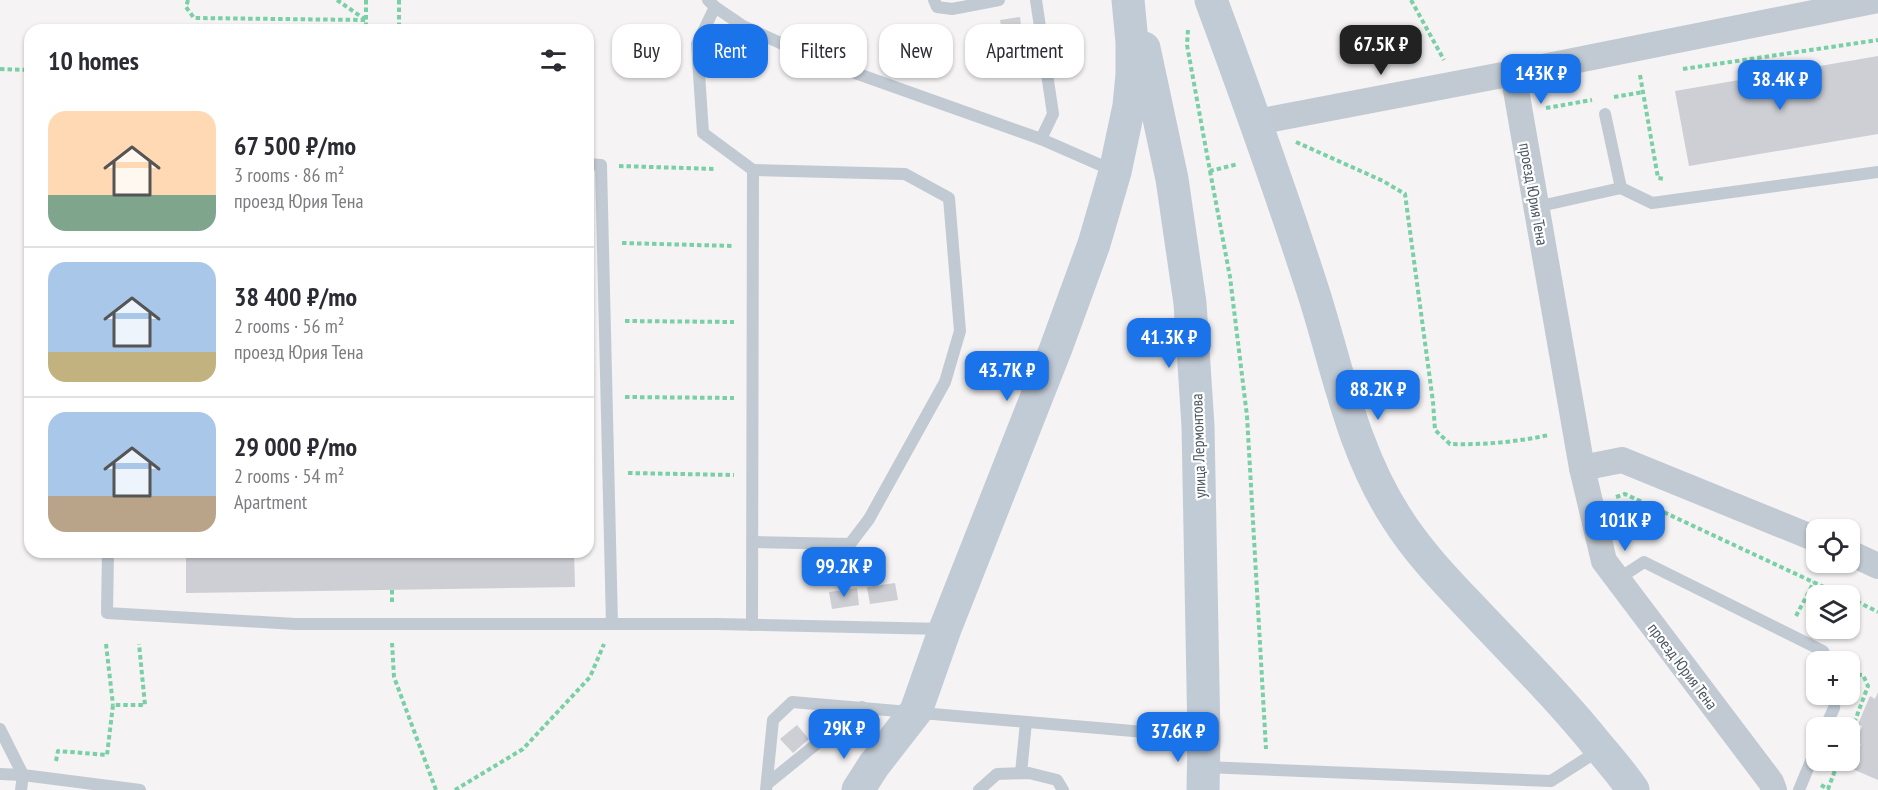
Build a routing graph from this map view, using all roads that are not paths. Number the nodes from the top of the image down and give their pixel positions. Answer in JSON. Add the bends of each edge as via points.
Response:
{"nodes":[{"id":1,"x":934,"y":0,"type":"edge"},
{"id":2,"x":993,"y":0,"type":"edge"},
{"id":3,"x":1036,"y":0,"type":"edge"},
{"id":4,"x":1130,"y":0,"type":"edge"},
{"id":5,"x":1878,"y":0,"type":"edge"},
{"id":6,"x":711,"y":4,"type":"edge"},
{"id":7,"x":1200,"y":12,"type":"edge"},
{"id":8,"x":1514,"y":73,"type":"junction"},
{"id":9,"x":1605,"y":114,"type":"dead end"},
{"id":10,"x":1257,"y":122,"type":"junction"},
{"id":11,"x":1041,"y":139,"type":"junction"},
{"id":12,"x":594,"y":164,"type":"edge"},
{"id":13,"x":753,"y":170,"type":"junction"},
{"id":14,"x":1115,"y":172,"type":"junction"},
{"id":15,"x":1878,"y":172,"type":"edge"},
{"id":16,"x":1621,"y":188,"type":"junction"},
{"id":17,"x":1536,"y":207,"type":"junction"},
{"id":18,"x":1582,"y":468,"type":"junction"},
{"id":19,"x":1806,"y":535,"type":"edge"},
{"id":20,"x":753,"y":542,"type":"junction"},
{"id":21,"x":108,"y":558,"type":"edge"},
{"id":22,"x":1860,"y":558,"type":"edge"},
{"id":23,"x":1878,"y":566,"type":"edge"},
{"id":24,"x":1618,"y":579,"type":"junction"},
{"id":25,"x":612,"y":624,"type":"junction"},
{"id":26,"x":752,"y":625,"type":"junction"},
{"id":27,"x":945,"y":629,"type":"junction"},
{"id":28,"x":1823,"y":651,"type":"edge"},
{"id":29,"x":861,"y":707,"type":"junction"},
{"id":30,"x":916,"y":711,"type":"junction"},
{"id":31,"x":1026,"y":722,"type":"junction"},
{"id":32,"x":0,"y":729,"type":"edge"},
{"id":33,"x":1601,"y":749,"type":"junction"},
{"id":34,"x":1204,"y":765,"type":"edge"},
{"id":35,"x":1807,"y":771,"type":"edge"},
{"id":36,"x":1021,"y":773,"type":"junction"},
{"id":37,"x":0,"y":774,"type":"edge"},
{"id":38,"x":23,"y":775,"type":"junction"},
{"id":39,"x":866,"y":777,"type":"edge"},
{"id":40,"x":1491,"y":784,"type":"edge"},
{"id":41,"x":767,"y":787,"type":"edge"},
{"id":42,"x":21,"y":790,"type":"edge"},
{"id":43,"x":140,"y":790,"type":"edge"},
{"id":44,"x":851,"y":790,"type":"edge"},
{"id":45,"x":978,"y":790,"type":"edge"},
{"id":46,"x":1063,"y":790,"type":"edge"},
{"id":47,"x":1634,"y":790,"type":"edge"},
{"id":48,"x":1774,"y":790,"type":"edge"},
{"id":49,"x":1799,"y":790,"type":"edge"}],
"edges":[{"from":1,"to":2,"type":"lane","via":[[937,7],[952,9]]},
{"from":3,"to":11,"type":"lane","via":[[1053,114]]},
{"from":4,"to":14,"type":"main road","via":[[1132,74]]},
{"from":4,"to":34,"type":"main road","name":"улица Лермонтова","via":[[1172,179],[1190,303],[1198,426]]},
{"from":5,"to":8,"type":"street"},
{"from":6,"to":11,"type":"lane","via":[[743,26],[813,58]]},
{"from":6,"to":13,"type":"lane","via":[[697,44],[703,133]]},
{"from":7,"to":10,"type":"main road"},
{"from":8,"to":10,"type":"street"},
{"from":8,"to":17,"type":"street","name":"проезд Юрия Тена"},
{"from":9,"to":16,"type":"lane"},
{"from":10,"to":33,"type":"main road","via":[[1280,148],[1315,298],[1348,412],[1379,488],[1422,553]]},
{"from":11,"to":14,"type":"lane"},
{"from":12,"to":25,"type":"lane","via":[[601,165]]},
{"from":13,"to":20,"type":"lane"},
{"from":13,"to":20,"type":"lane","via":[[905,174],[949,198],[960,331],[945,382],[869,519],[850,544]]},
{"from":14,"to":27,"type":"main road","via":[[1056,348]]},
{"from":15,"to":16,"type":"lane","via":[[1652,204]]},
{"from":16,"to":17,"type":"lane"},
{"from":17,"to":18,"type":"street","name":"проезд Юрия Тена"},
{"from":18,"to":19,"type":"street","via":[[1622,460]]},
{"from":18,"to":24,"type":"street","name":"проезд Юрия Тена","via":[[1604,561]]},
{"from":20,"to":26,"type":"lane"},
{"from":21,"to":25,"type":"lane","via":[[107,613],[295,624]]},
{"from":22,"to":23,"type":"street"},
{"from":24,"to":28,"type":"lane","via":[[1644,562]]},
{"from":24,"to":48,"type":"street","name":"проезд Юрия Тена"},
{"from":25,"to":26,"type":"lane"},
{"from":26,"to":27,"type":"lane"},
{"from":27,"to":30,"type":"main road"},
{"from":29,"to":30,"type":"lane"},
{"from":29,"to":41,"type":"lane"},
{"from":29,"to":41,"type":"lane","via":[[792,702],[773,720]]},
{"from":30,"to":31,"type":"lane"},
{"from":30,"to":39,"type":"main road"},
{"from":31,"to":34,"type":"lane"},
{"from":31,"to":36,"type":"lane"},
{"from":32,"to":38,"type":"lane"},
{"from":33,"to":40,"type":"lane","via":[[1551,781]]},
{"from":33,"to":47,"type":"main road"},
{"from":34,"to":40,"type":"lane"},
{"from":35,"to":49,"type":"lane"},
{"from":36,"to":45,"type":"lane","via":[[997,774]]},
{"from":36,"to":46,"type":"lane","via":[[1057,780]]},
{"from":37,"to":38,"type":"lane"},
{"from":38,"to":42,"type":"lane"},
{"from":38,"to":43,"type":"lane"},
{"from":39,"to":44,"type":"main road"}]}
